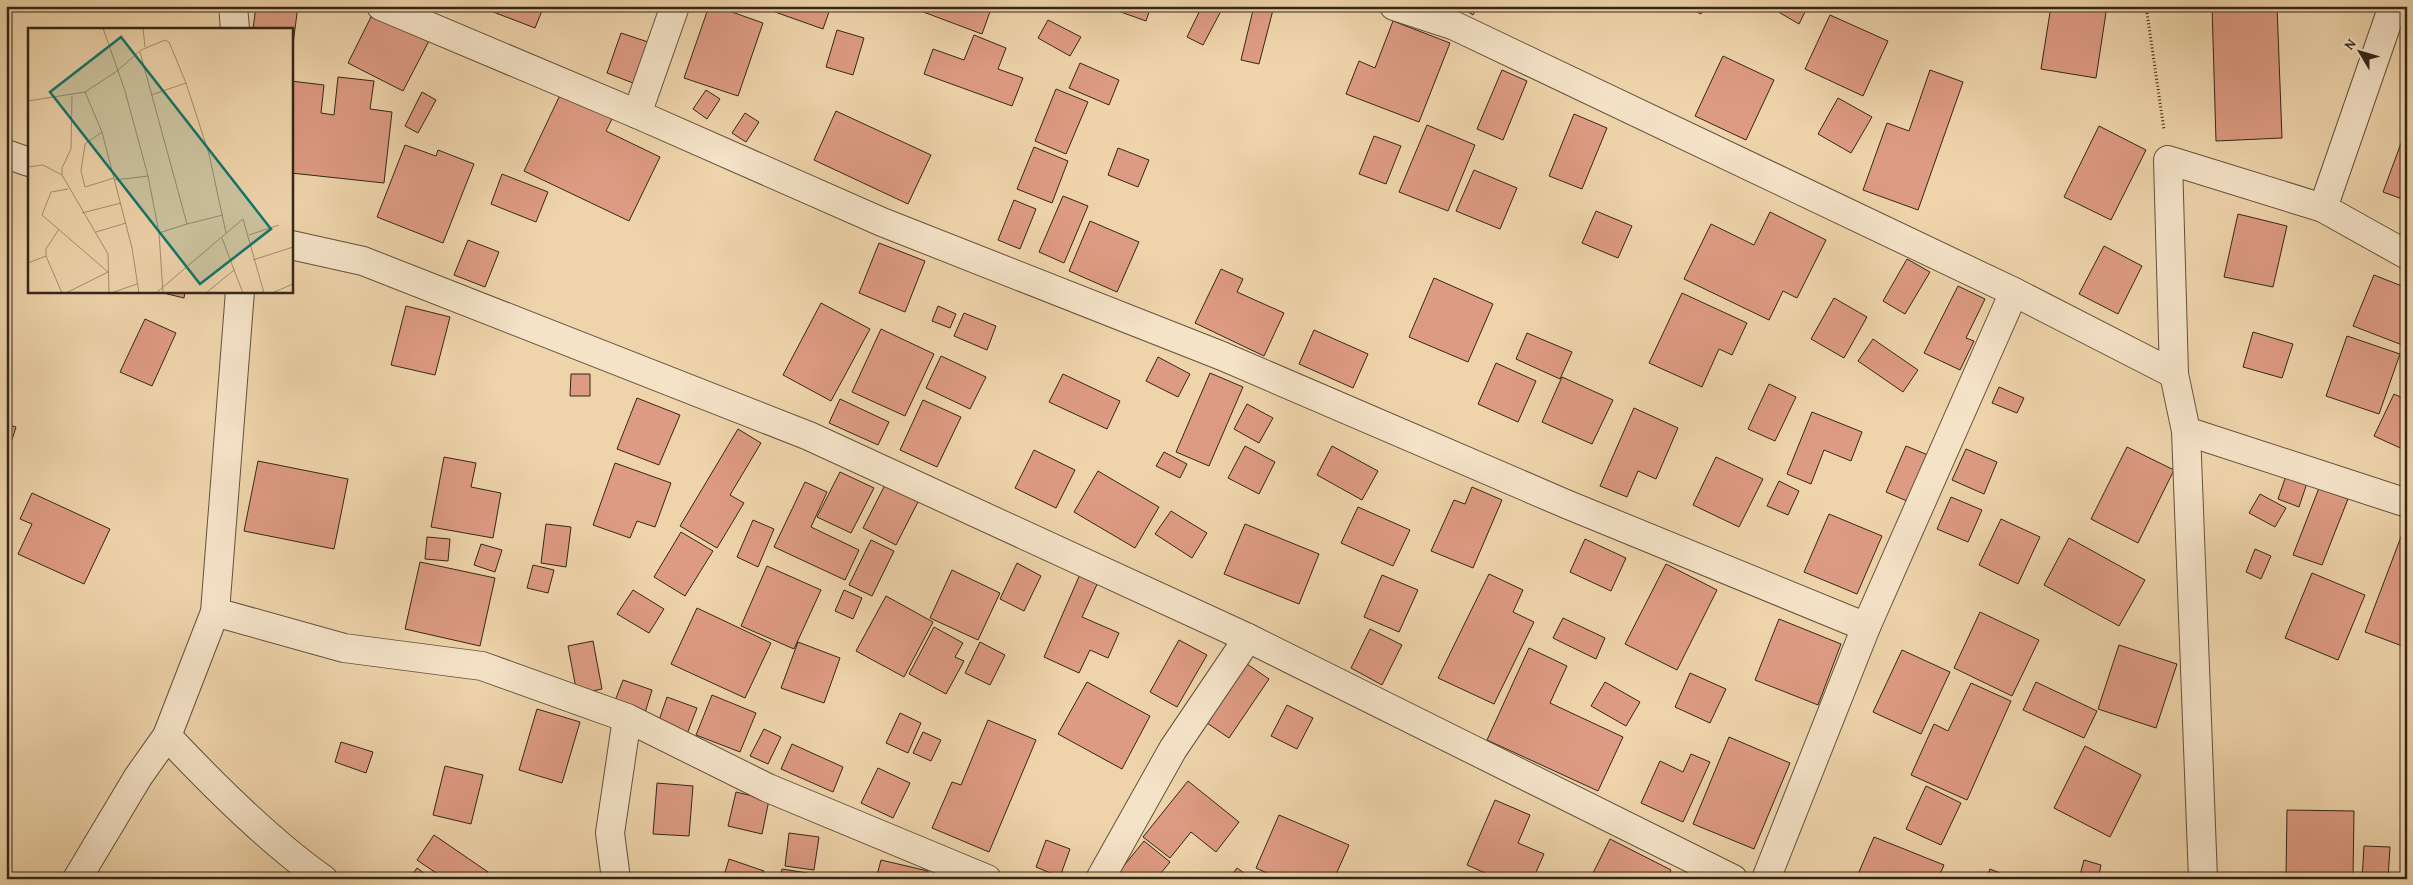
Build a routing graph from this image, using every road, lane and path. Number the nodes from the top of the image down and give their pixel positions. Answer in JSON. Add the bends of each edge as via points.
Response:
{"nodes":[{"id":1,"x":234,"y":6,"type":"edge"},
{"id":2,"x":380,"y":6,"type":"edge"},
{"id":3,"x":675,"y":6,"type":"edge"},
{"id":4,"x":1394,"y":6,"type":"edge"},
{"id":5,"x":2146,"y":6,"type":"edge"},
{"id":6,"x":2393,"y":6,"type":"edge"},
{"id":7,"x":235,"y":28,"type":"edge"},
{"id":8,"x":637,"y":114,"type":"junction"},
{"id":9,"x":6,"y":154,"type":"edge"},
{"id":10,"x":2168,"y":160,"type":"junction"},
{"id":11,"x":28,"y":162,"type":"edge"},
{"id":12,"x":2323,"y":208,"type":"junction"},
{"id":13,"x":292,"y":245,"type":"edge"},
{"id":14,"x":2407,"y":255,"type":"edge"},
{"id":15,"x":240,"y":292,"type":"edge"},
{"id":16,"x":2014,"y":292,"type":"junction"},
{"id":17,"x":2174,"y":374,"type":"junction"},
{"id":18,"x":2186,"y":431,"type":"junction"},
{"id":19,"x":2407,"y":503,"type":"edge"},
{"id":20,"x":215,"y":612,"type":"junction"},
{"id":21,"x":1866,"y":627,"type":"junction"},
{"id":22,"x":1248,"y":638,"type":"junction"},
{"id":23,"x":627,"y":718,"type":"junction"},
{"id":24,"x":167,"y":736,"type":"junction"},
{"id":25,"x":77,"y":879,"type":"edge"},
{"id":26,"x":323,"y":879,"type":"edge"},
{"id":27,"x":616,"y":879,"type":"edge"},
{"id":28,"x":987,"y":879,"type":"edge"},
{"id":29,"x":1100,"y":879,"type":"edge"},
{"id":30,"x":1733,"y":879,"type":"edge"},
{"id":31,"x":1766,"y":879,"type":"edge"},
{"id":32,"x":2203,"y":879,"type":"edge"}],
"edges":[{"from":1,"to":7,"type":"street"},
{"from":2,"to":8,"type":"street"},
{"from":3,"to":8,"type":"street"},
{"from":4,"to":16,"type":"street","via":[[1455,26]]},
{"from":5,"to":10,"type":"path"},
{"from":6,"to":12,"type":"street"},
{"from":8,"to":21,"type":"street","via":[[882,222],[1222,356],[1566,504]]},
{"from":9,"to":11,"type":"street"},
{"from":10,"to":12,"type":"street"},
{"from":10,"to":17,"type":"street"},
{"from":12,"to":14,"type":"street"},
{"from":13,"to":22,"type":"street","via":[[363,261],[809,436]]},
{"from":15,"to":20,"type":"street"},
{"from":16,"to":17,"type":"street"},
{"from":16,"to":21,"type":"street"},
{"from":17,"to":18,"type":"street"},
{"from":18,"to":19,"type":"street"},
{"from":18,"to":32,"type":"street"},
{"from":20,"to":23,"type":"street","via":[[344,648],[482,666]]},
{"from":20,"to":24,"type":"street"},
{"from":21,"to":31,"type":"street"},
{"from":22,"to":29,"type":"street","via":[[1173,749]]},
{"from":22,"to":30,"type":"street"},
{"from":23,"to":27,"type":"street","via":[[610,833]]},
{"from":23,"to":28,"type":"street","via":[[768,788]]},
{"from":24,"to":25,"type":"street","via":[[138,777]]},
{"from":24,"to":26,"type":"street","via":[[202,773]]}]}
